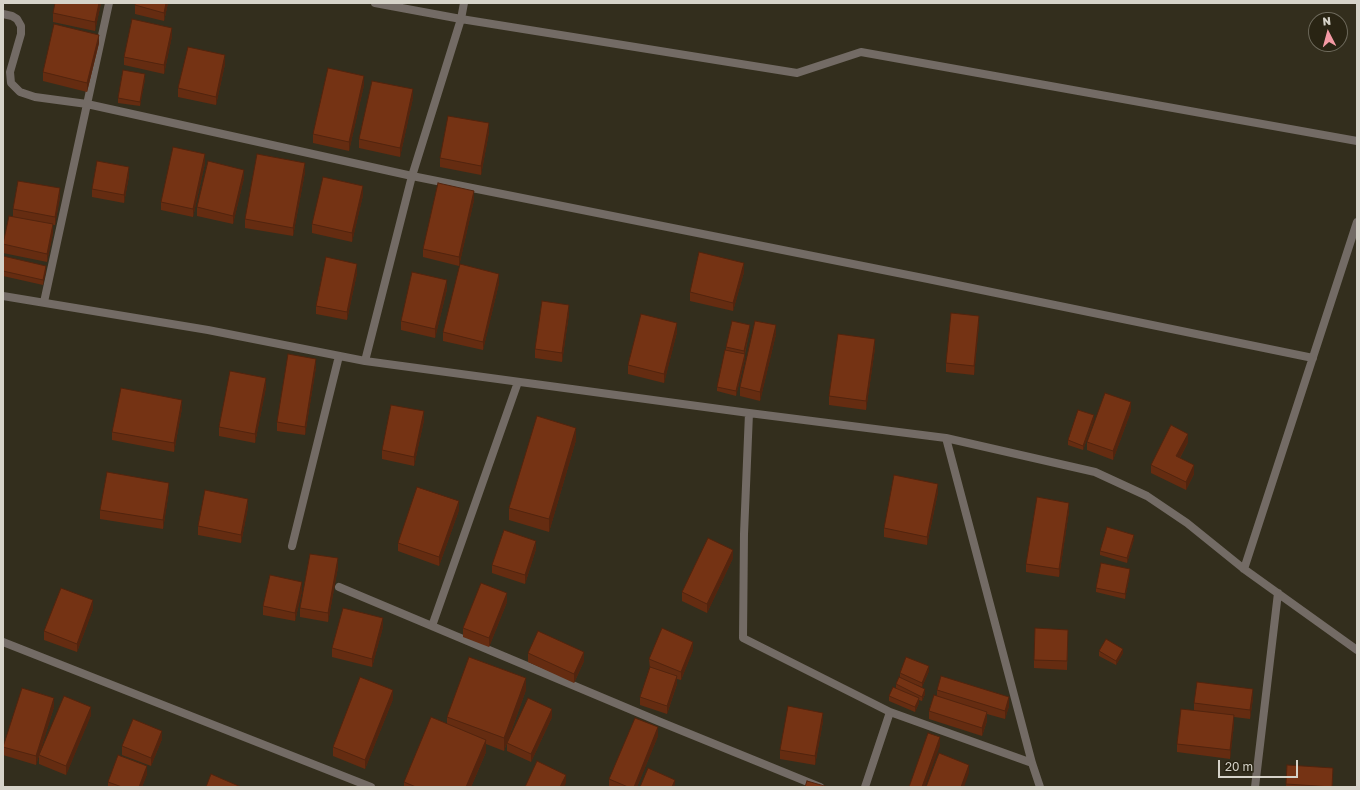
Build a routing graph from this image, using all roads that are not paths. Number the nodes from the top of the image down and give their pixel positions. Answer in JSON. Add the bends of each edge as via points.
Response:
{"nodes":[{"id":1,"x":109,"y":3,"type":"edge"},
{"id":2,"x":375,"y":3,"type":"edge"},
{"id":3,"x":464,"y":3,"type":"edge"},
{"id":4,"x":3,"y":14,"type":"edge"},
{"id":5,"x":461,"y":19,"type":"junction"},
{"id":6,"x":88,"y":104,"type":"junction"},
{"id":7,"x":1357,"y":141,"type":"edge"},
{"id":8,"x":412,"y":176,"type":"junction"},
{"id":9,"x":1357,"y":222,"type":"edge"},
{"id":10,"x":3,"y":296,"type":"edge"},
{"id":11,"x":44,"y":302,"type":"junction"},
{"id":12,"x":339,"y":356,"type":"junction"},
{"id":13,"x":1313,"y":358,"type":"junction"},
{"id":14,"x":365,"y":361,"type":"junction"},
{"id":15,"x":518,"y":382,"type":"junction"},
{"id":16,"x":749,"y":413,"type":"junction"},
{"id":17,"x":946,"y":438,"type":"junction"},
{"id":18,"x":292,"y":546,"type":"dead end"},
{"id":19,"x":1244,"y":569,"type":"junction"},
{"id":20,"x":339,"y":587,"type":"dead end"},
{"id":21,"x":1278,"y":593,"type":"junction"},
{"id":22,"x":432,"y":626,"type":"junction"},
{"id":23,"x":3,"y":642,"type":"edge"},
{"id":24,"x":1357,"y":650,"type":"edge"},
{"id":25,"x":890,"y":712,"type":"junction"},
{"id":26,"x":1032,"y":763,"type":"junction"},
{"id":27,"x":371,"y":787,"type":"edge"},
{"id":28,"x":820,"y":787,"type":"edge"},
{"id":29,"x":865,"y":787,"type":"edge"},
{"id":30,"x":1040,"y":787,"type":"edge"},
{"id":31,"x":1255,"y":787,"type":"edge"}],
"edges":[{"from":1,"to":6,"type":"street"},
{"from":2,"to":5,"type":"street"},
{"from":3,"to":5,"type":"street"},
{"from":4,"to":6,"type":"street","via":[[17,19],[21,26],[10,72],[11,83],[20,92],[35,97]]},
{"from":5,"to":7,"type":"street","via":[[797,73],[861,52]]},
{"from":5,"to":8,"type":"street"},
{"from":6,"to":8,"type":"street"},
{"from":6,"to":11,"type":"street"},
{"from":8,"to":13,"type":"street","via":[[928,278]]},
{"from":8,"to":14,"type":"street"},
{"from":9,"to":13,"type":"street"},
{"from":10,"to":11,"type":"street"},
{"from":11,"to":12,"type":"street"},
{"from":12,"to":14,"type":"street"},
{"from":12,"to":18,"type":"street"},
{"from":13,"to":19,"type":"street"},
{"from":14,"to":15,"type":"street"},
{"from":15,"to":16,"type":"street"},
{"from":15,"to":22,"type":"street"},
{"from":16,"to":17,"type":"street"},
{"from":16,"to":25,"type":"street","via":[[743,638]]},
{"from":17,"to":19,"type":"street","via":[[1095,472],[1147,496],[1187,523]]},
{"from":17,"to":26,"type":"street"},
{"from":19,"to":21,"type":"street"},
{"from":20,"to":22,"type":"street"},
{"from":21,"to":24,"type":"street"},
{"from":21,"to":31,"type":"street"},
{"from":22,"to":28,"type":"street","via":[[658,722]]},
{"from":23,"to":27,"type":"street"},
{"from":25,"to":26,"type":"street"},
{"from":25,"to":29,"type":"street"},
{"from":26,"to":30,"type":"street"}]}
